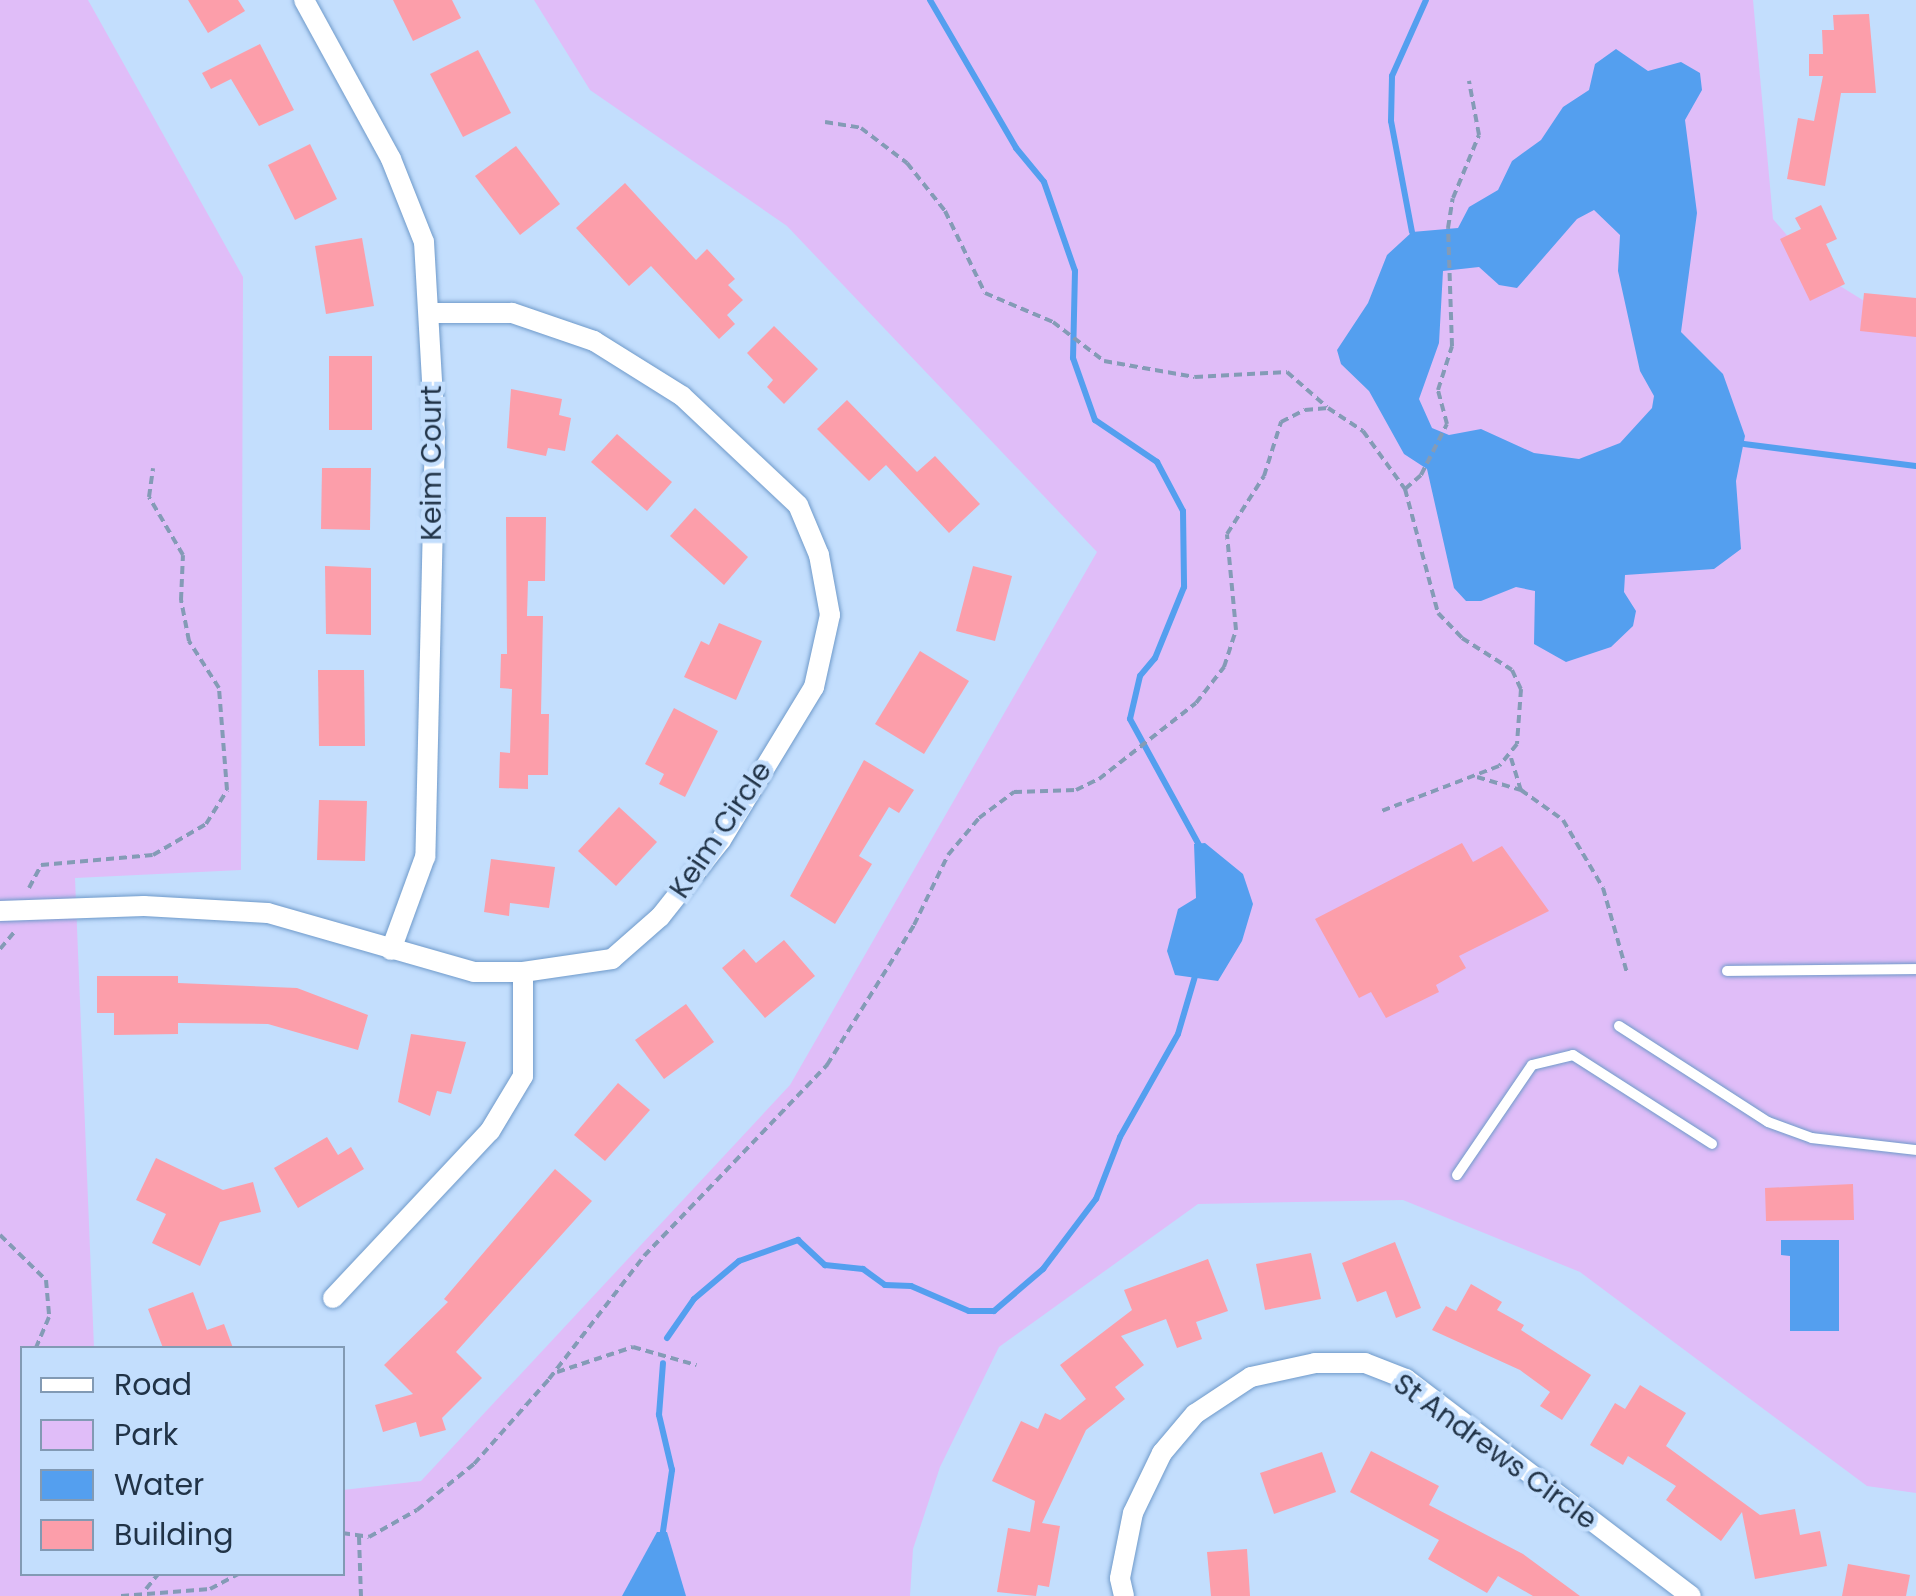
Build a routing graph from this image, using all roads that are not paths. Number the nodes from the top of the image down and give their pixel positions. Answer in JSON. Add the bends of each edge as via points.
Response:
{"nodes":[{"id":1,"x":304,"y":0,"type":"edge"},
{"id":2,"x":430,"y":313,"type":"junction"},
{"id":3,"x":0,"y":911,"type":"edge"},
{"id":4,"x":391,"y":950,"type":"junction"},
{"id":5,"x":1916,"y":969,"type":"edge"},
{"id":6,"x":1727,"y":971,"type":"dead end"},
{"id":7,"x":523,"y":972,"type":"junction"},
{"id":8,"x":1619,"y":1026,"type":"dead end"},
{"id":9,"x":1712,"y":1144,"type":"dead end"},
{"id":10,"x":1916,"y":1150,"type":"edge"},
{"id":11,"x":1458,"y":1175,"type":"dead end"},
{"id":12,"x":334,"y":1298,"type":"dead end"},
{"id":13,"x":1124,"y":1596,"type":"edge"},
{"id":14,"x":1691,"y":1596,"type":"edge"}],
"edges":[{"from":1,"to":2,"type":"street","name":"Keim Court","via":[[398,176],[424,242]]},
{"from":2,"to":4,"type":"street","name":"Keim Court","via":[[435,432],[425,857]]},
{"from":2,"to":7,"type":"street","name":"Keim Circle","via":[[512,313],[594,340],[682,396],[798,505],[820,554],[830,615],[814,687],[721,840],[660,917],[612,959]]},
{"from":3,"to":4,"type":"street","name":"Keim Circle","via":[[144,906],[268,913]]},
{"from":4,"to":7,"type":"street","name":"Keim Circle","via":[[474,972]]},
{"from":5,"to":6,"type":"lane"},
{"from":7,"to":12,"type":"street","via":[[523,1076],[490,1131]]},
{"from":8,"to":10,"type":"lane","via":[[1768,1122],[1812,1138]]},
{"from":9,"to":11,"type":"lane","via":[[1573,1055],[1532,1065]]},
{"from":13,"to":14,"type":"street","name":"St Andrews Circle","via":[[1120,1578],[1134,1512],[1162,1452],[1195,1414],[1252,1377],[1315,1364],[1366,1364],[1406,1379]]}]}
